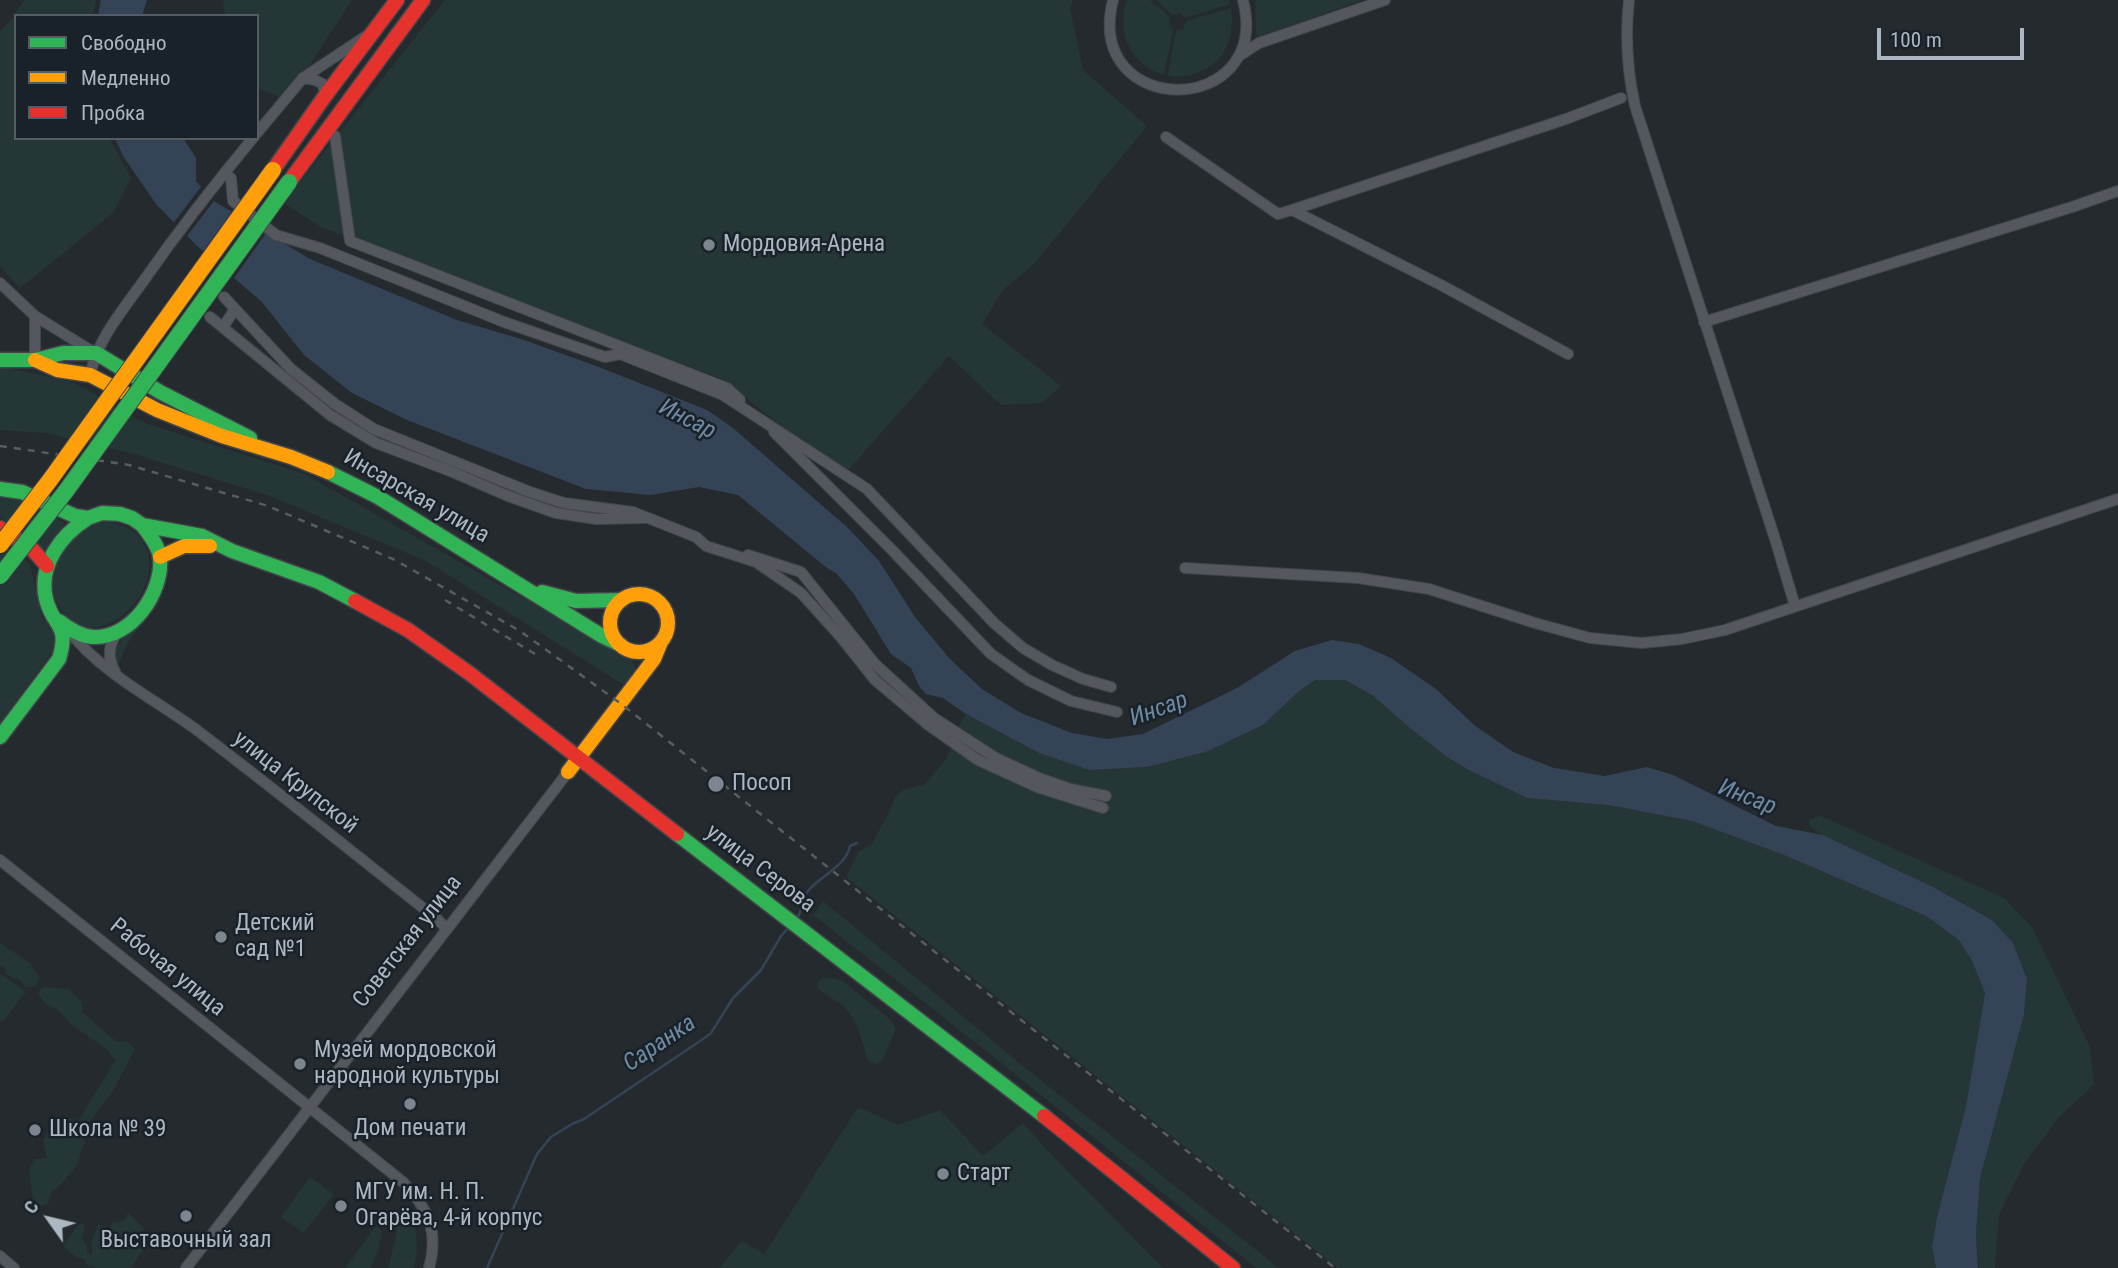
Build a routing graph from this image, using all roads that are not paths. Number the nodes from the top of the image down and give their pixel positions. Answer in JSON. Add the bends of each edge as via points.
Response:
{"nodes":[{"id":1,"x":397,"y":0,"type":"edge"},
{"id":2,"x":423,"y":0,"type":"edge"},
{"id":3,"x":1113,"y":0,"type":"edge"},
{"id":4,"x":1243,"y":0,"type":"edge"},
{"id":5,"x":1385,"y":0,"type":"edge"},
{"id":6,"x":1629,"y":0,"type":"edge"},
{"id":7,"x":374,"y":30,"type":"junction"},
{"id":8,"x":1236,"y":59,"type":"junction"},
{"id":9,"x":303,"y":78,"type":"junction"},
{"id":10,"x":325,"y":96,"type":"junction"},
{"id":11,"x":1621,"y":98,"type":"dead end"},
{"id":12,"x":259,"y":131,"type":"edge"},
{"id":13,"x":335,"y":136,"type":"dead end"},
{"id":14,"x":1166,"y":137,"type":"dead end"},
{"id":15,"x":251,"y":140,"type":"edge"},
{"id":16,"x":231,"y":178,"type":"dead end"},
{"id":17,"x":2118,"y":191,"type":"edge"},
{"id":18,"x":1292,"y":211,"type":"junction"},
{"id":19,"x":0,"y":283,"type":"edge"},
{"id":20,"x":224,"y":298,"type":"dead end"},
{"id":21,"x":235,"y":309,"type":"junction"},
{"id":22,"x":35,"y":316,"type":"junction"},
{"id":23,"x":210,"y":317,"type":"dead end"},
{"id":24,"x":1704,"y":323,"type":"junction"},
{"id":25,"x":223,"y":327,"type":"junction"},
{"id":26,"x":96,"y":353,"type":"junction"},
{"id":27,"x":1568,"y":354,"type":"dead end"},
{"id":28,"x":0,"y":360,"type":"edge"},
{"id":29,"x":35,"y":360,"type":"junction"},
{"id":30,"x":90,"y":375,"type":"junction"},
{"id":31,"x":758,"y":416,"type":"junction"},
{"id":32,"x":279,"y":453,"type":"junction"},
{"id":33,"x":0,"y":489,"type":"edge"},
{"id":34,"x":2118,"y":499,"type":"edge"},
{"id":35,"x":88,"y":518,"type":"junction"},
{"id":36,"x":648,"y":518,"type":"junction"},
{"id":37,"x":142,"y":525,"type":"junction"},
{"id":38,"x":0,"y":528,"type":"edge"},
{"id":39,"x":0,"y":545,"type":"edge"},
{"id":40,"x":232,"y":551,"type":"junction"},
{"id":41,"x":725,"y":552,"type":"junction"},
{"id":42,"x":160,"y":557,"type":"junction"},
{"id":43,"x":47,"y":566,"type":"junction"},
{"id":44,"x":1185,"y":568,"type":"dead end"},
{"id":45,"x":0,"y":576,"type":"edge"},
{"id":46,"x":527,"y":588,"type":"junction"},
{"id":47,"x":622,"y":600,"type":"junction"},
{"id":48,"x":1795,"y":606,"type":"junction"},
{"id":49,"x":61,"y":622,"type":"junction"},
{"id":50,"x":118,"y":632,"type":"junction"},
{"id":51,"x":663,"y":638,"type":"junction"},
{"id":52,"x":624,"y":647,"type":"junction"},
{"id":53,"x":116,"y":674,"type":"junction"},
{"id":54,"x":640,"y":677,"type":"junction"},
{"id":55,"x":1111,"y":687,"type":"dead end"},
{"id":56,"x":1117,"y":712,"type":"dead end"},
{"id":57,"x":0,"y":737,"type":"edge"},
{"id":58,"x":579,"y":757,"type":"junction"},
{"id":59,"x":568,"y":772,"type":"joint"},
{"id":60,"x":1106,"y":796,"type":"dead end"},
{"id":61,"x":1103,"y":807,"type":"dead end"},
{"id":62,"x":0,"y":860,"type":"edge"},
{"id":63,"x":447,"y":929,"type":"junction"},
{"id":64,"x":309,"y":1107,"type":"junction"},
{"id":65,"x":0,"y":1256,"type":"edge"},
{"id":66,"x":14,"y":1268,"type":"edge"},
{"id":67,"x":186,"y":1268,"type":"edge"},
{"id":68,"x":429,"y":1268,"type":"edge"},
{"id":69,"x":1233,"y":1268,"type":"edge"}],
"edges":[{"from":1,"to":7,"type":"street"},
{"from":2,"to":45,"type":"street","bridge":true},
{"from":3,"to":8,"type":"street","via":[[1109,26],[1116,52],[1132,73],[1155,87],[1195,89],[1219,77]]},
{"from":4,"to":8,"type":"street","via":[[1247,24]]},
{"from":5,"to":8,"type":"street","via":[[1259,43]]},
{"from":6,"to":24,"type":"street","via":[[1627,54],[1634,106]]},
{"from":7,"to":9,"type":"street"},
{"from":7,"to":10,"type":"street"},
{"from":9,"to":10,"type":"street","via":[[323,84]]},
{"from":9,"to":12,"type":"street"},
{"from":10,"to":39,"type":"street","bridge":true},
{"from":11,"to":18,"type":"street"},
{"from":13,"to":31,"type":"street","via":[[350,241],[727,388]]},
{"from":14,"to":18,"type":"street","via":[[1278,214]]},
{"from":15,"to":26,"type":"street","via":[[175,237]]},
{"from":16,"to":31,"type":"street","via":[[233,201],[276,235],[567,344],[605,357],[620,354],[723,395]]},
{"from":17,"to":24,"type":"street"},
{"from":18,"to":27,"type":"street"},
{"from":19,"to":22,"type":"street"},
{"from":20,"to":21,"type":"street"},
{"from":21,"to":25,"type":"street"},
{"from":21,"to":36,"type":"street","via":[[291,369],[374,429],[530,492]]},
{"from":22,"to":26,"type":"street"},
{"from":22,"to":29,"type":"street"},
{"from":23,"to":25,"type":"street"},
{"from":24,"to":48,"type":"street"},
{"from":25,"to":36,"type":"street","via":[[330,415],[376,443],[556,513],[596,519]]},
{"from":26,"to":29,"type":"street","name":"Инсарская улица","via":[[62,353]]},
{"from":26,"to":30,"type":"street"},
{"from":26,"to":32,"type":"street","name":"Инсарская улица","via":[[160,392]]},
{"from":28,"to":29,"type":"street","name":"Инсарская улица"},
{"from":29,"to":30,"type":"street","name":"Инсарская улица","via":[[57,370]]},
{"from":30,"to":32,"type":"street","name":"Инсарская улица","via":[[158,410]]},
{"from":31,"to":55,"type":"street","via":[[867,489],[1023,648],[1083,679]]},
{"from":31,"to":56,"type":"street","via":[[991,654],[1028,680],[1071,701]]},
{"from":32,"to":46,"type":"street","name":"Инсарская улица","via":[[345,479]]},
{"from":33,"to":35,"type":"street","name":"улица Серова","via":[[22,492]]},
{"from":34,"to":48,"type":"street"},
{"from":35,"to":37,"type":"street","name":"улица Серова","via":[[120,514]]},
{"from":35,"to":43,"type":"street","via":[[66,535]]},
{"from":36,"to":41,"type":"street"},
{"from":37,"to":40,"type":"street","name":"улица Серова","via":[[202,536]]},
{"from":37,"to":42,"type":"street"},
{"from":38,"to":43,"type":"street","via":[[33,550]]},
{"from":40,"to":42,"type":"street","name":"улица Серова","via":[[183,544]]},
{"from":40,"to":58,"type":"street","name":"улица Серова","via":[[319,582],[408,630]]},
{"from":41,"to":60,"type":"street","via":[[755,556],[801,572],[875,664],[934,718],[967,740],[1039,778]]},
{"from":41,"to":61,"type":"street","via":[[756,562],[801,593],[875,680],[978,760],[1037,787]]},
{"from":42,"to":50,"type":"street","via":[[151,595],[137,616]]},
{"from":43,"to":49,"type":"street","via":[[46,597]]},
{"from":44,"to":48,"type":"street","via":[[1357,578],[1429,589],[1590,638],[1642,643],[1725,630]]},
{"from":46,"to":47,"type":"street","name":"Инсарская улица","via":[[576,601]]},
{"from":46,"to":52,"type":"street","name":"Инсарская улица"},
{"from":47,"to":51,"type":"street","via":[[640,594],[656,600],[668,622]]},
{"from":47,"to":52,"type":"street","via":[[610,622],[615,639]]},
{"from":49,"to":50,"type":"street","via":[[93,637]]},
{"from":49,"to":53,"type":"street","name":"улица Крупской","via":[[93,658]]},
{"from":49,"to":57,"type":"street","via":[[64,646],[59,659]]},
{"from":50,"to":53,"type":"street","via":[[108,654]]},
{"from":51,"to":52,"type":"street","via":[[643,651]]},
{"from":51,"to":54,"type":"street","name":"Советская улица"},
{"from":52,"to":54,"type":"street","via":[[638,660]]},
{"from":53,"to":63,"type":"street","name":"улица Крупской","via":[[193,728]]},
{"from":54,"to":58,"type":"street","name":"Советская улица"},
{"from":58,"to":59,"type":"street","name":"Советская улица"},
{"from":58,"to":69,"type":"street","name":"улица Серова","via":[[1063,1130]]},
{"from":59,"to":63,"type":"street","name":"Советская улица"},
{"from":62,"to":64,"type":"street","name":"Рабочая улица"},
{"from":63,"to":64,"type":"street","name":"Советская улица"},
{"from":64,"to":67,"type":"street","name":"Советская улица"},
{"from":64,"to":68,"type":"street","name":"Рабочая улица","via":[[402,1182],[422,1205],[432,1230]]},
{"from":65,"to":66,"type":"street"}]}
